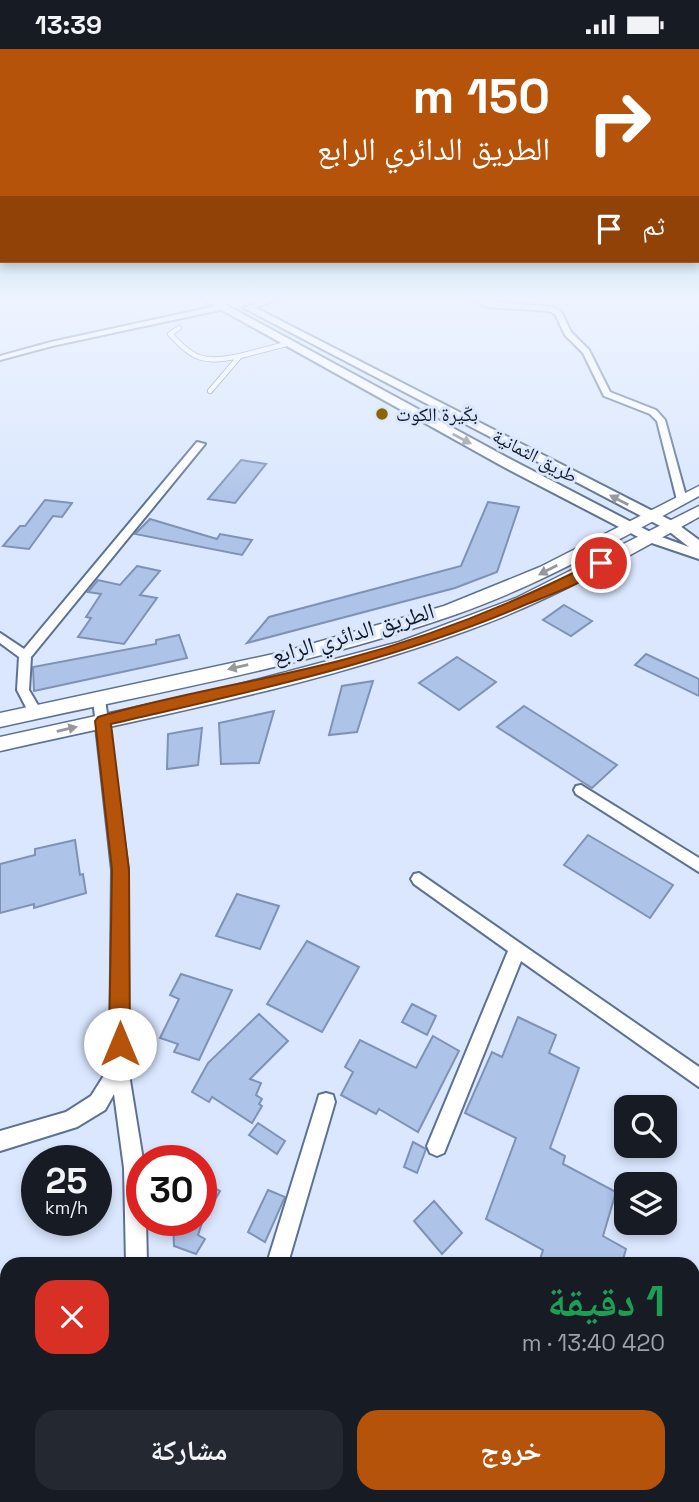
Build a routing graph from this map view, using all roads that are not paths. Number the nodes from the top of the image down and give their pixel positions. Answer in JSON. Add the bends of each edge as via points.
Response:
{"nodes":[{"id":1,"x":230,"y":368,"type":"edge"},
{"id":2,"x":331,"y":368,"type":"edge"},
{"id":3,"x":364,"y":368,"type":"edge"},
{"id":4,"x":594,"y":368,"type":"edge"},
{"id":5,"x":210,"y":391,"type":"dead end"},
{"id":6,"x":200,"y":444,"type":"dead end"},
{"id":7,"x":699,"y":491,"type":"edge"},
{"id":8,"x":682,"y":500,"type":"junction"},
{"id":9,"x":699,"y":511,"type":"edge"},
{"id":10,"x":651,"y":516,"type":"junction"},
{"id":11,"x":671,"y":526,"type":"junction"},
{"id":12,"x":630,"y":527,"type":"junction"},
{"id":13,"x":651,"y":538,"type":"junction"},
{"id":14,"x":698,"y":548,"type":"edge"},
{"id":15,"x":0,"y":637,"type":"edge"},
{"id":16,"x":24,"y":656,"type":"junction"},
{"id":17,"x":99,"y":699,"type":"junction"},
{"id":18,"x":34,"y":712,"type":"junction"},
{"id":19,"x":0,"y":720,"type":"edge"},
{"id":20,"x":103,"y":721,"type":"junction"},
{"id":21,"x":0,"y":744,"type":"edge"},
{"id":22,"x":581,"y":790,"type":"dead end"},
{"id":23,"x":699,"y":866,"type":"edge"},
{"id":24,"x":419,"y":879,"type":"dead end"},
{"id":25,"x":517,"y":949,"type":"junction"},
{"id":26,"x":119,"y":1068,"type":"junction"},
{"id":27,"x":699,"y":1078,"type":"edge"},
{"id":28,"x":326,"y":1102,"type":"dead end"},
{"id":29,"x":0,"y":1141,"type":"edge"},
{"id":30,"x":437,"y":1146,"type":"dead end"},
{"id":31,"x":137,"y":1257,"type":"edge"},
{"id":32,"x":279,"y":1257,"type":"edge"}],
"edges":[{"from":1,"to":5,"type":"lane"},
{"from":2,"to":12,"type":"street","name":"طريق الثمانية","one_way":true},
{"from":10,"to":3,"type":"street","one_way":true},
{"from":4,"to":8,"type":"street","via":[[607,394],[661,420]]},
{"from":6,"to":16,"type":"street"},
{"from":7,"to":8,"type":"main road","name":"الطريق الدائري الرابع"},
{"from":8,"to":10,"type":"main road","name":"الطريق الدائري الرابع"},
{"from":9,"to":11,"type":"main road","name":"الطريق الدائري الرابع"},
{"from":10,"to":11,"type":"street"},
{"from":10,"to":12,"type":"main road","name":"الطريق الدائري الرابع"},
{"from":11,"to":13,"type":"main road","name":"الطريق الدائري الرابع"},
{"from":11,"to":14,"type":"street"},
{"from":12,"to":13,"type":"street","name":"طريق الثمانية"},
{"from":12,"to":17,"type":"main road","name":"الطريق الدائري الرابع","one_way":true,"via":[[534,577],[450,609],[339,644]]},
{"from":13,"to":14,"type":"street","name":"طريق الثمانية"},
{"from":13,"to":20,"type":"main road","name":"الطريق الدائري الرابع","via":[[552,589],[463,627],[349,663]]},
{"from":15,"to":16,"type":"street"},
{"from":16,"to":18,"type":"street","via":[[23,690]]},
{"from":17,"to":18,"type":"main road","name":"الطريق الدائري الرابع"},
{"from":17,"to":20,"type":"street"},
{"from":18,"to":19,"type":"main road","name":"الطريق الدائري الرابع"},
{"from":21,"to":20,"type":"main road","name":"الطريق الدائري الرابع","one_way":true},
{"from":20,"to":26,"type":"street","via":[[121,870]]},
{"from":22,"to":23,"type":"street"},
{"from":24,"to":25,"type":"street"},
{"from":25,"to":27,"type":"street"},
{"from":25,"to":30,"type":"street"},
{"from":26,"to":29,"type":"street","via":[[98,1103],[70,1120]]},
{"from":26,"to":31,"type":"street","via":[[134,1168]]},
{"from":28,"to":32,"type":"street"}]}
